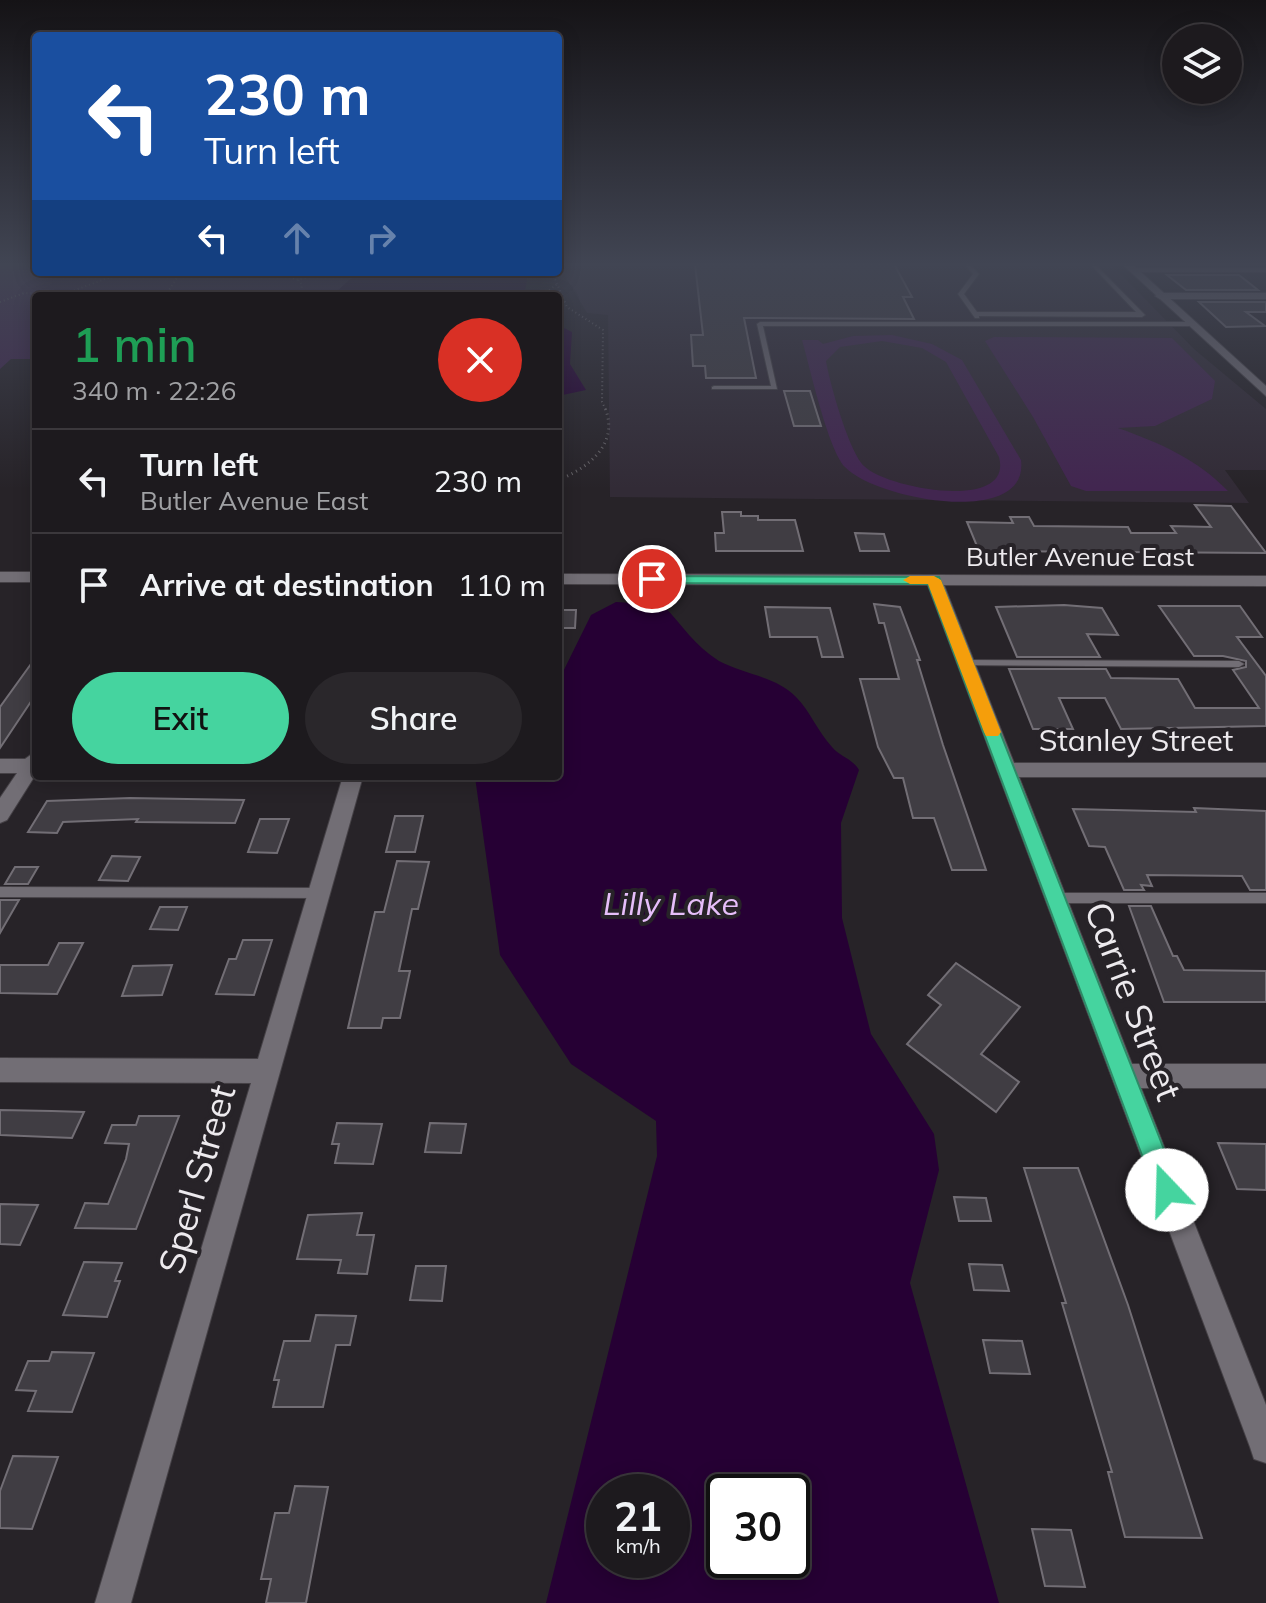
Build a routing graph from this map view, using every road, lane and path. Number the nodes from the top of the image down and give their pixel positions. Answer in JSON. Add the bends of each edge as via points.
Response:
{"nodes":[{"id":1,"x":603,"y":339,"type":"edge"},
{"id":2,"x":763,"y":339,"type":"edge"},
{"id":3,"x":1206,"y":339,"type":"edge"},
{"id":4,"x":714,"y":388,"type":"dead end"},
{"id":5,"x":1266,"y":392,"type":"edge"},
{"id":6,"x":562,"y":479,"type":"edge"},
{"id":7,"x":0,"y":577,"type":"edge"},
{"id":8,"x":32,"y":577,"type":"edge"},
{"id":9,"x":562,"y":579,"type":"edge"},
{"id":10,"x":934,"y":580,"type":"junction"},
{"id":11,"x":1266,"y":581,"type":"edge"},
{"id":12,"x":966,"y":663,"type":"junction"},
{"id":13,"x":1239,"y":664,"type":"dead end"},
{"id":14,"x":32,"y":763,"type":"edge"},
{"id":15,"x":0,"y":766,"type":"edge"},
{"id":16,"x":32,"y":766,"type":"edge"},
{"id":17,"x":1007,"y":770,"type":"junction"},
{"id":18,"x":1266,"y":770,"type":"edge"},
{"id":19,"x":352,"y":780,"type":"edge"},
{"id":20,"x":0,"y":815,"type":"edge"},
{"id":21,"x":0,"y":892,"type":"edge"},
{"id":22,"x":319,"y":893,"type":"junction"},
{"id":23,"x":1056,"y":898,"type":"junction"},
{"id":24,"x":1266,"y":898,"type":"edge"},
{"id":25,"x":0,"y":1070,"type":"edge"},
{"id":26,"x":267,"y":1071,"type":"junction"},
{"id":27,"x":1124,"y":1076,"type":"junction"},
{"id":28,"x":1266,"y":1076,"type":"edge"},
{"id":29,"x":1266,"y":1447,"type":"edge"},
{"id":30,"x":113,"y":1603,"type":"edge"}],
"edges":[{"from":1,"to":6,"type":"path","via":[[602,402],[610,433],[598,458],[582,472]]},
{"from":2,"to":4,"type":"lane","via":[[775,388]]},
{"from":3,"to":5,"type":"street"},
{"from":7,"to":8,"type":"street"},
{"from":9,"to":10,"type":"street","name":"Butler Avenue East"},
{"from":10,"to":11,"type":"street","name":"Butler Avenue East"},
{"from":10,"to":12,"type":"street","name":"Carrie Street"},
{"from":12,"to":13,"type":"lane"},
{"from":12,"to":17,"type":"street","name":"Carrie Street"},
{"from":14,"to":15,"type":"street"},
{"from":16,"to":20,"type":"street"},
{"from":17,"to":18,"type":"street","name":"Stanley Street"},
{"from":17,"to":23,"type":"street","name":"Carrie Street"},
{"from":19,"to":22,"type":"street","name":"Sperl Street"},
{"from":21,"to":22,"type":"lane"},
{"from":22,"to":26,"type":"street","name":"Sperl Street"},
{"from":23,"to":24,"type":"lane"},
{"from":23,"to":27,"type":"street","name":"Carrie Street"},
{"from":25,"to":26,"type":"street"},
{"from":26,"to":30,"type":"street","name":"Sperl Street"},
{"from":27,"to":28,"type":"street"},
{"from":27,"to":29,"type":"street","name":"Carrie Street"}]}
